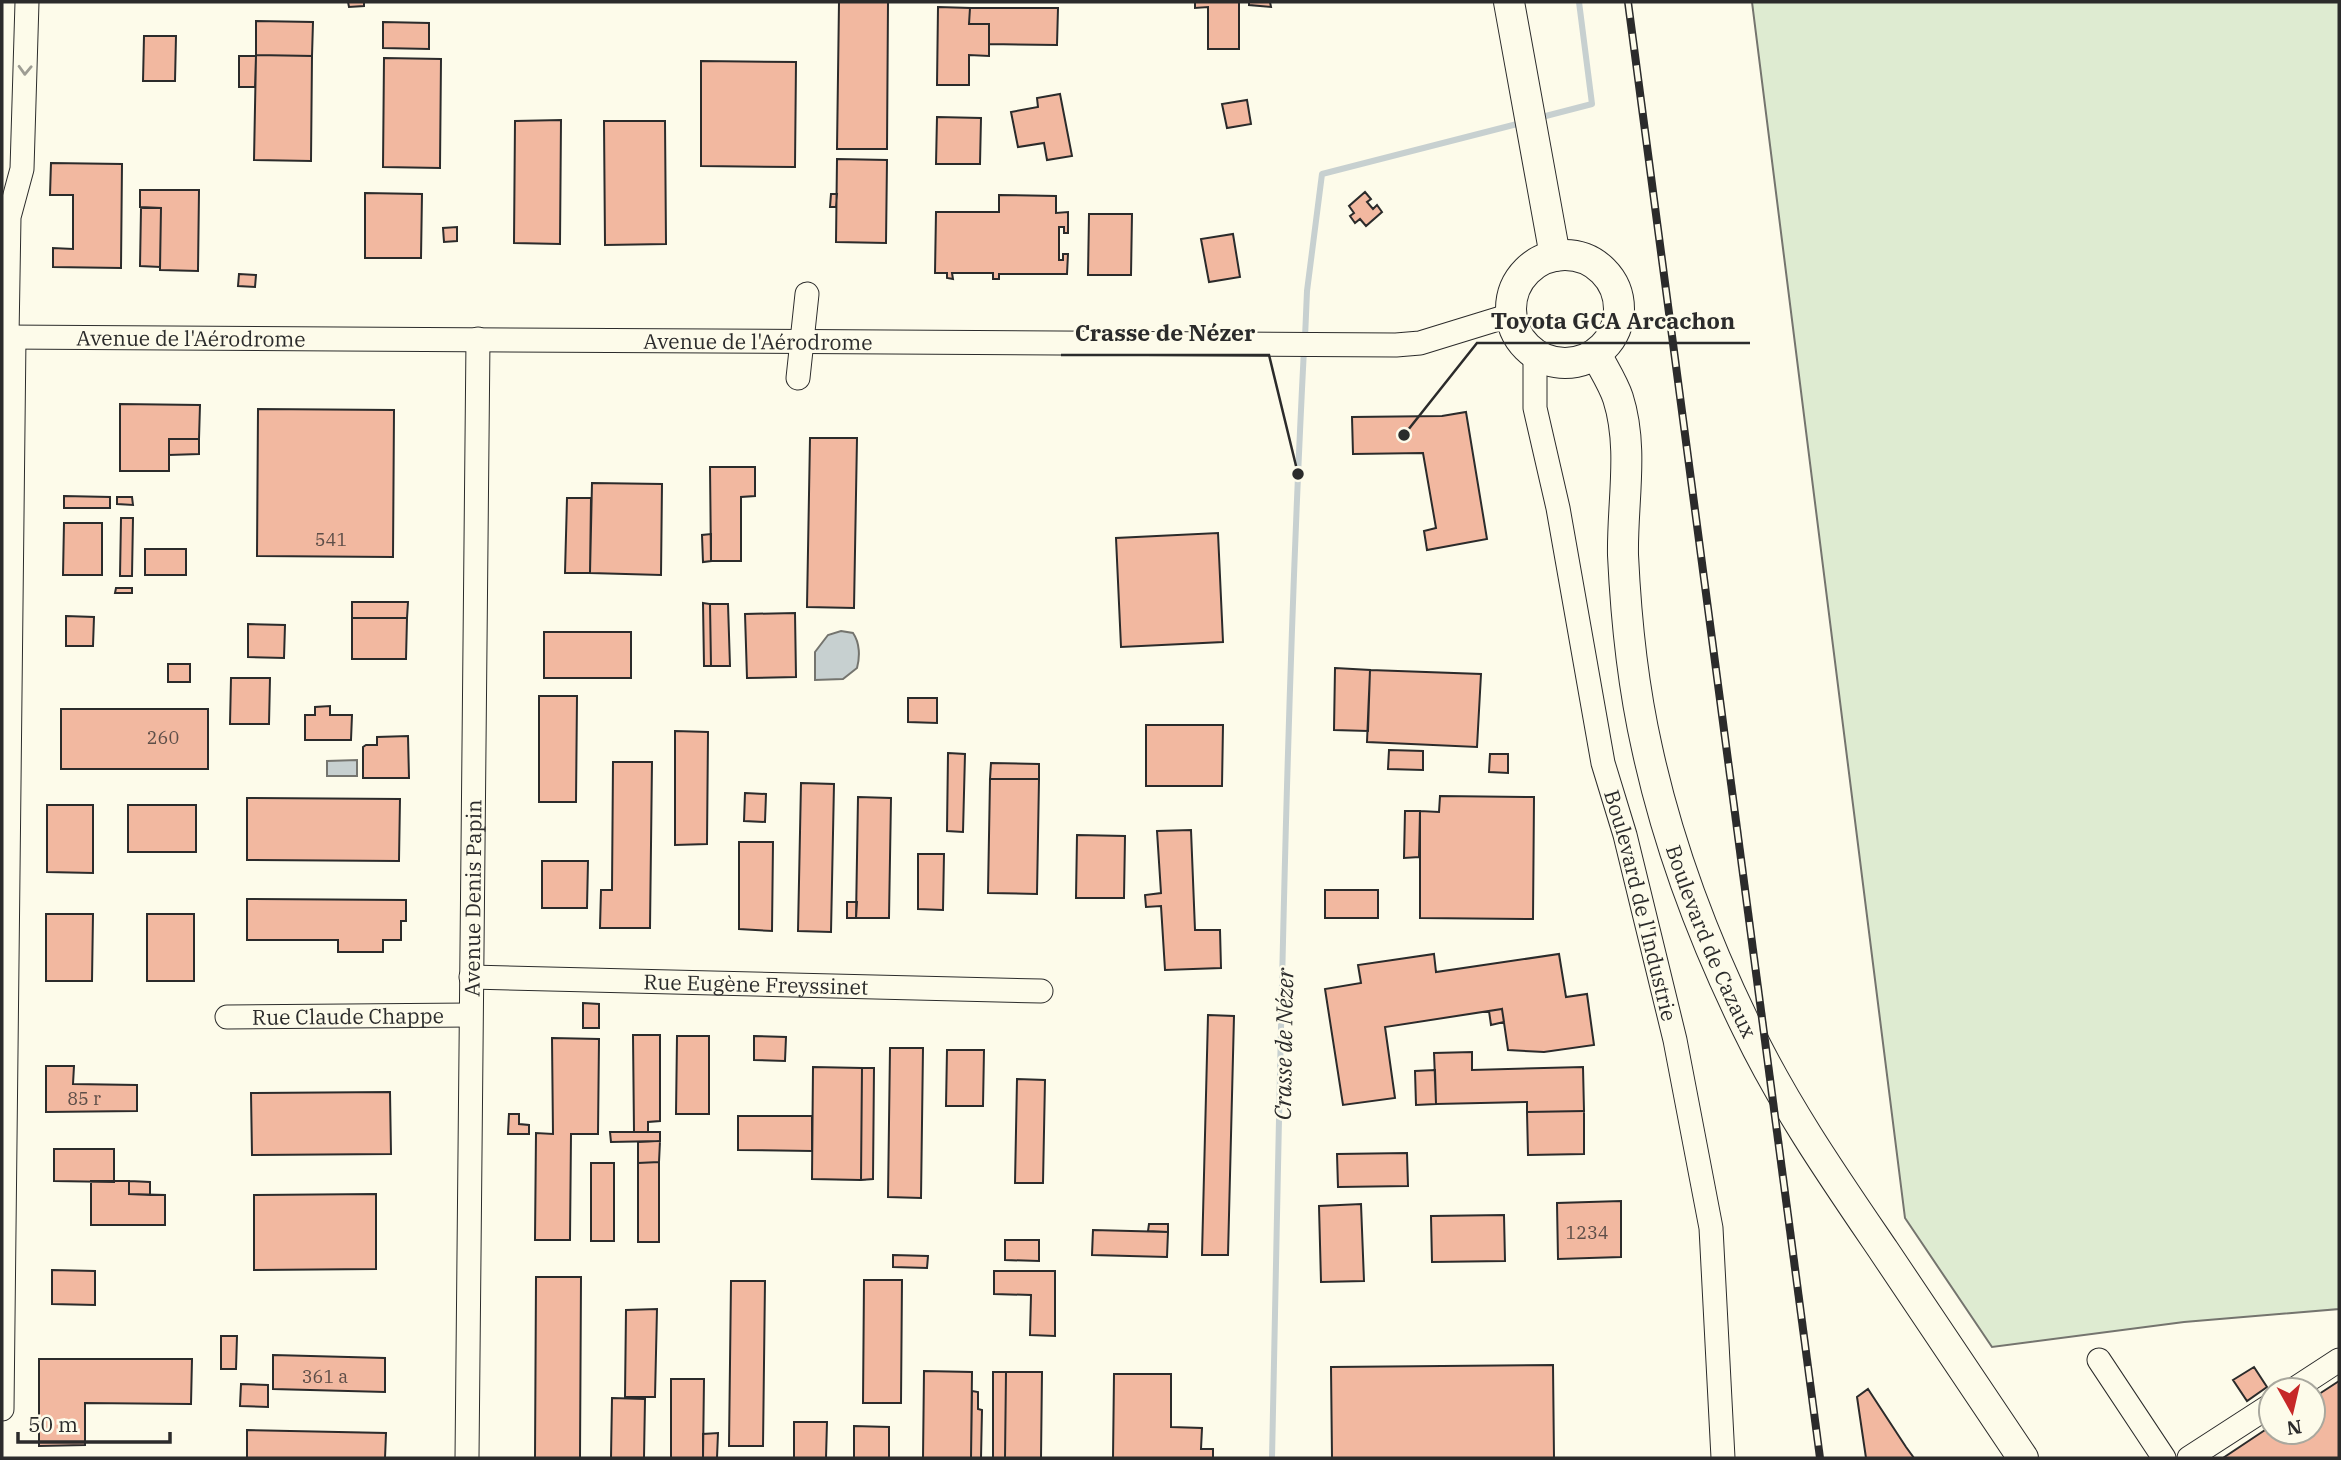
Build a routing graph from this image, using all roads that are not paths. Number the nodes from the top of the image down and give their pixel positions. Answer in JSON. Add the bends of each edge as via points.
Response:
{"nodes":[{"id":1,"x":27,"y":2,"type":"edge"},
{"id":2,"x":1509,"y":2,"type":"edge"},
{"id":3,"x":1555,"y":256,"type":"junction"},
{"id":4,"x":807,"y":294,"type":"dead end"},
{"id":5,"x":1511,"y":315,"type":"junction"},
{"id":6,"x":8,"y":337,"type":"edge"},
{"id":7,"x":478,"y":339,"type":"junction"},
{"id":8,"x":801,"y":341,"type":"junction"},
{"id":9,"x":1596,"y":354,"type":"junction"},
{"id":10,"x":1535,"y":355,"type":"junction"},
{"id":11,"x":798,"y":378,"type":"dead end"},
{"id":12,"x":471,"y":977,"type":"junction"},
{"id":13,"x":1041,"y":990,"type":"dead end"},
{"id":14,"x":471,"y":1015,"type":"junction"},
{"id":15,"x":227,"y":1017,"type":"dead end"},
{"id":16,"x":2099,"y":1360,"type":"dead end"},
{"id":17,"x":2339,"y":1360,"type":"edge"},
{"id":18,"x":2314,"y":1376,"type":"edge"},
{"id":19,"x":2,"y":1409,"type":"edge"},
{"id":20,"x":2257,"y":1414,"type":"edge"},
{"id":21,"x":467,"y":1458,"type":"edge"},
{"id":22,"x":1723,"y":1458,"type":"edge"},
{"id":23,"x":2023,"y":1458,"type":"edge"},
{"id":24,"x":2164,"y":1458,"type":"edge"},
{"id":25,"x":2189,"y":1458,"type":"edge"}],
"edges":[{"from":1,"to":6,"type":"street","one_way":true,"via":[[22,169],[9,217]]},
{"from":2,"to":3,"type":"main road"},
{"from":3,"to":5,"type":"main road","via":[[1526,271],[1514,291]]},
{"from":3,"to":9,"type":"main road","via":[[1591,262],[1615,288],[1617,325]]},
{"from":4,"to":8,"type":"street"},
{"from":5,"to":8,"type":"street","name":"Avenue de l'Aérodrome","via":[[1420,344]]},
{"from":5,"to":10,"type":"main road","via":[[1522,344]]},
{"from":6,"to":7,"type":"street","name":"Avenue de l'Aérodrome"},
{"from":6,"to":19,"type":"street"},
{"from":7,"to":8,"type":"street","name":"Avenue de l'Aérodrome"},
{"from":7,"to":12,"type":"street","name":"Avenue Denis Papin"},
{"from":8,"to":11,"type":"street"},
{"from":9,"to":10,"type":"main road","via":[[1565,364]]},
{"from":9,"to":23,"type":"main road","name":"Boulevard de Cazaux","via":[[1617,397],[1626,448],[1623,552],[1627,622],[1646,746],[1690,894],[1748,1030],[1797,1118]]},
{"from":10,"to":22,"type":"street","name":"Boulevard de l'Industrie","via":[[1535,408],[1558,508],[1603,763],[1675,1040],[1711,1228]]},
{"from":12,"to":13,"type":"street","name":"Rue Eugène Freyssinet"},
{"from":12,"to":14,"type":"street","name":"Avenue Denis Papin"},
{"from":14,"to":15,"type":"street","name":"Rue Claude Chappe"},
{"from":14,"to":21,"type":"street","name":"Avenue Denis Papin"},
{"from":16,"to":24,"type":"street"},
{"from":17,"to":18,"type":"street"},
{"from":20,"to":25,"type":"street"}]}
